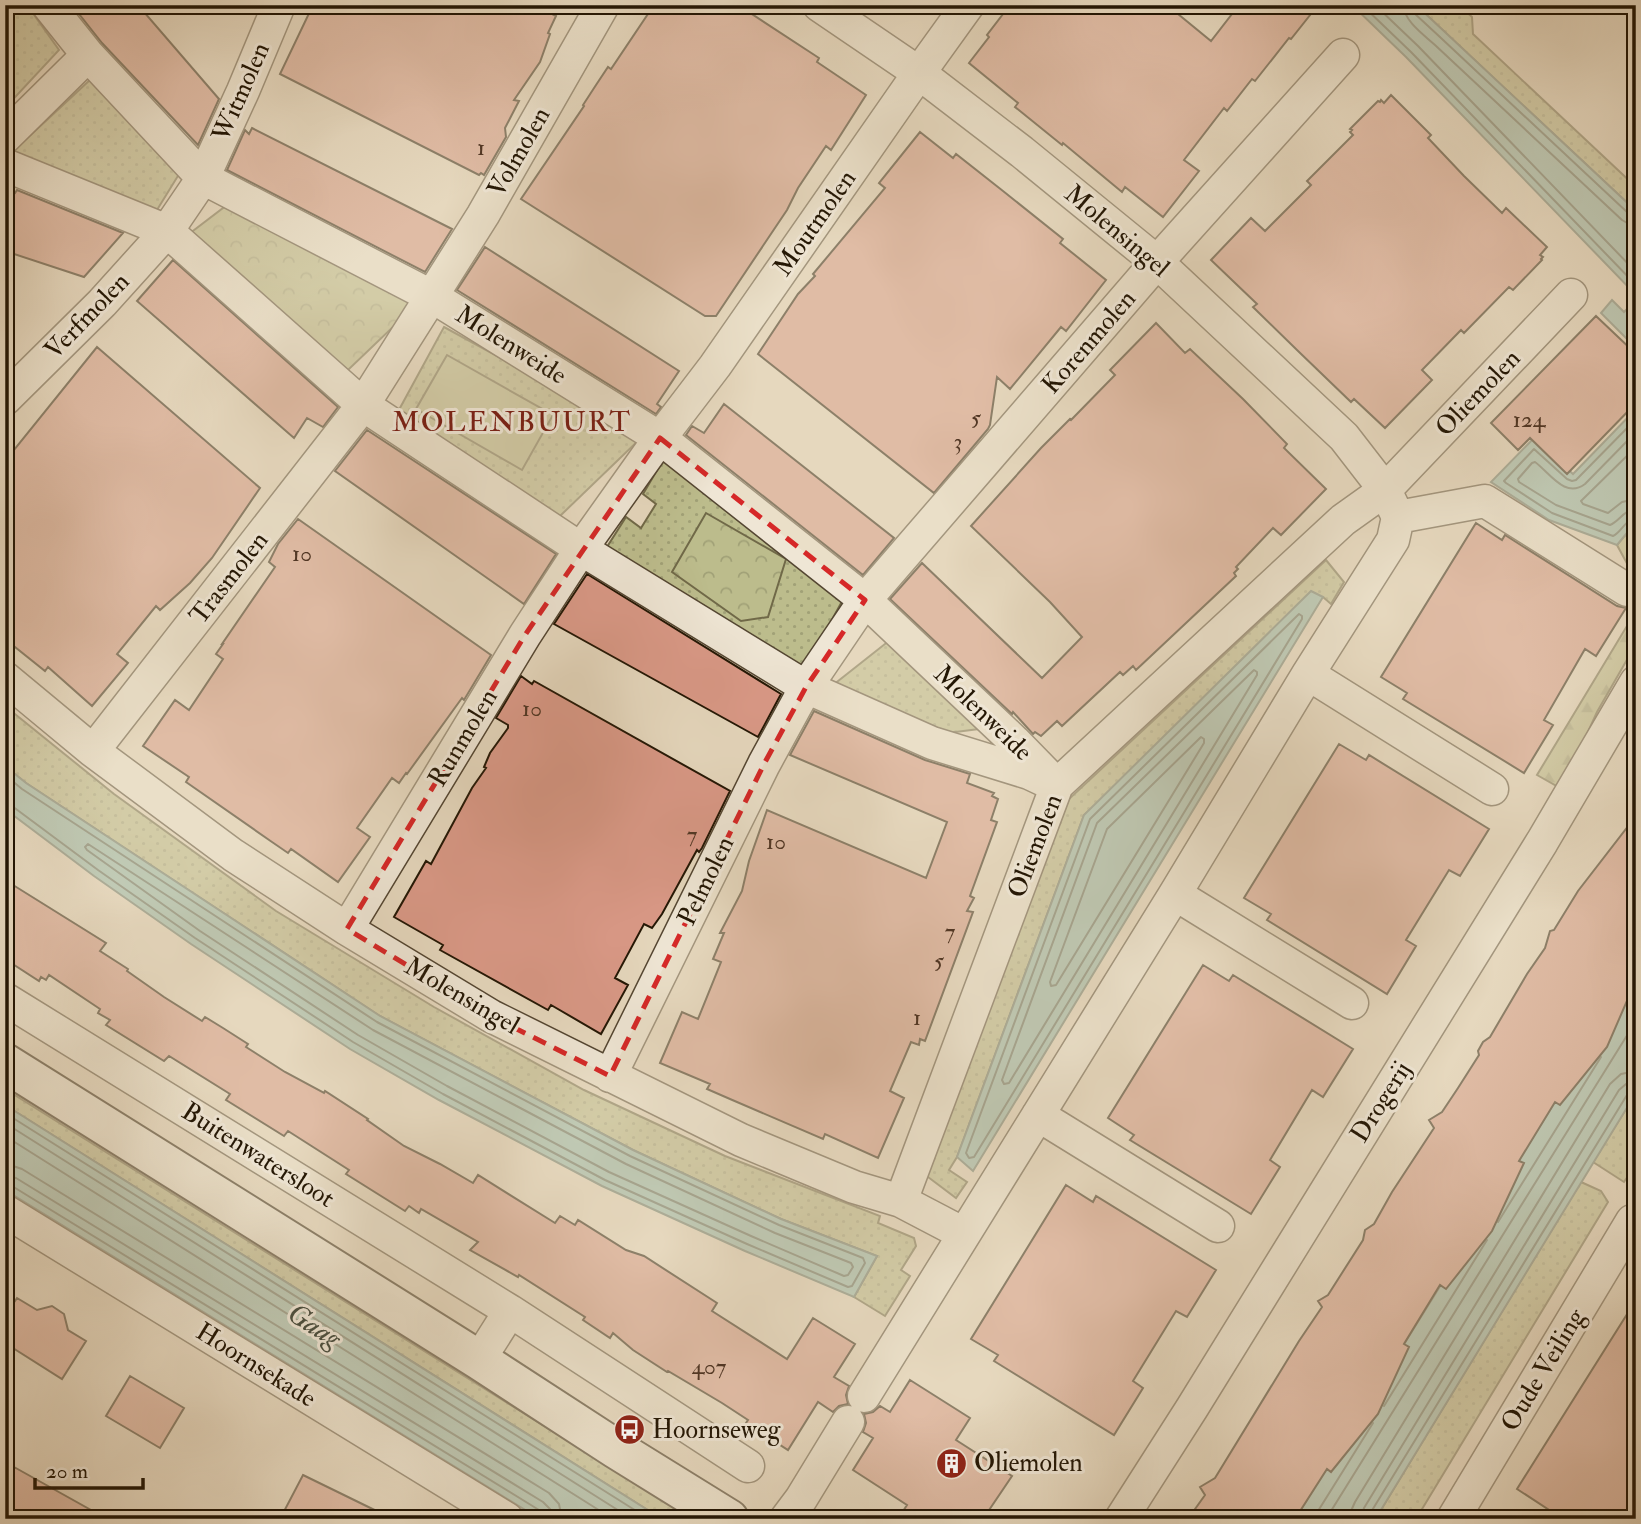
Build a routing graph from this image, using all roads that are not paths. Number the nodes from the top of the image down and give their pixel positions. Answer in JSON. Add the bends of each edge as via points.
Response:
{"nodes":[{"id":1,"x":48,"y":5,"type":"edge"},
{"id":2,"x":279,"y":5,"type":"edge"},
{"id":3,"x":603,"y":5,"type":"edge"},
{"id":4,"x":819,"y":5,"type":"edge"},
{"id":5,"x":968,"y":5,"type":"edge"},
{"id":6,"x":88,"y":55,"type":"junction"},
{"id":7,"x":1343,"y":55,"type":"dead end"},
{"id":8,"x":919,"y":73,"type":"junction"},
{"id":9,"x":5,"y":137,"type":"edge"},
{"id":10,"x":5,"y":165,"type":"edge"},
{"id":11,"x":203,"y":178,"type":"junction"},
{"id":12,"x":167,"y":231,"type":"junction"},
{"id":13,"x":1157,"y":262,"type":"junction"},
{"id":14,"x":1572,"y":295,"type":"dead end"},
{"id":15,"x":433,"y":297,"type":"junction"},
{"id":16,"x":5,"y":399,"type":"edge"},
{"id":17,"x":363,"y":405,"type":"junction"},
{"id":18,"x":660,"y":438,"type":"junction"},
{"id":19,"x":1391,"y":504,"type":"junction"},
{"id":20,"x":582,"y":549,"type":"junction"},
{"id":21,"x":1627,"y":590,"type":"dead end"},
{"id":22,"x":865,"y":600,"type":"junction"},
{"id":23,"x":1308,"y":674,"type":"junction"},
{"id":24,"x":5,"y":678,"type":"edge"},
{"id":25,"x":1636,"y":682,"type":"edge"},
{"id":26,"x":806,"y":687,"type":"junction"},
{"id":27,"x":93,"y":751,"type":"junction"},
{"id":28,"x":1057,"y":785,"type":"junction"},
{"id":29,"x":1492,"y":789,"type":"dead end"},
{"id":30,"x":1175,"y":894,"type":"junction"},
{"id":31,"x":347,"y":929,"type":"junction"},
{"id":32,"x":5,"y":999,"type":"edge"},
{"id":33,"x":1352,"y":1003,"type":"dead end"},
{"id":34,"x":5,"y":1063,"type":"edge"},
{"id":35,"x":610,"y":1076,"type":"junction"},
{"id":36,"x":1038,"y":1115,"type":"junction"},
{"id":37,"x":901,"y":1201,"type":"junction"},
{"id":38,"x":5,"y":1212,"type":"edge"},
{"id":39,"x":1632,"y":1221,"type":"dead end"},
{"id":40,"x":1218,"y":1226,"type":"dead end"},
{"id":41,"x":964,"y":1234,"type":"junction"},
{"id":42,"x":510,"y":1311,"type":"junction"},
{"id":43,"x":479,"y":1360,"type":"junction"},
{"id":44,"x":864,"y":1396,"type":"dead end"},
{"id":45,"x":848,"y":1422,"type":"dead end"},
{"id":46,"x":748,"y":1466,"type":"dead end"},
{"id":47,"x":465,"y":1508,"type":"edge"},
{"id":48,"x":507,"y":1519,"type":"edge"},
{"id":49,"x":729,"y":1519,"type":"edge"},
{"id":50,"x":786,"y":1519,"type":"edge"},
{"id":51,"x":1121,"y":1519,"type":"edge"},
{"id":52,"x":1453,"y":1519,"type":"edge"}],
"edges":[{"from":1,"to":6,"type":"street","name":"Molenweide"},
{"from":2,"to":11,"type":"street","name":"Witmolen"},
{"from":3,"to":15,"type":"street","name":"Volmolen"},
{"from":4,"to":8,"type":"street","name":"Molensingel"},
{"from":5,"to":8,"type":"street","name":"Moutmolen"},
{"from":6,"to":9,"type":"street"},
{"from":6,"to":11,"type":"street","name":"Molenweide"},
{"from":7,"to":13,"type":"street","name":"Korenmolen"},
{"from":8,"to":13,"type":"street","name":"Molensingel"},
{"from":8,"to":18,"type":"street","name":"Moutmolen"},
{"from":10,"to":12,"type":"street","name":"Molenweide"},
{"from":11,"to":12,"type":"street"},
{"from":11,"to":15,"type":"street","name":"Molenweide"},
{"from":12,"to":16,"type":"street","name":"Verfmolen"},
{"from":12,"to":17,"type":"street","name":"Molenweide"},
{"from":13,"to":19,"type":"street","name":"Molensingel","via":[[1344,437]]},
{"from":13,"to":22,"type":"street","name":"Korenmolen"},
{"from":14,"to":19,"type":"street","name":"Oliemolen"},
{"from":15,"to":17,"type":"street","name":"Molenweide"},
{"from":15,"to":18,"type":"street","name":"Molenweide"},
{"from":17,"to":20,"type":"street","name":"Molenweide"},
{"from":17,"to":27,"type":"street","name":"Trasmolen"},
{"from":18,"to":20,"type":"street"},
{"from":18,"to":22,"type":"street","name":"Molenweide"},
{"from":19,"to":21,"type":"street","name":"Oliemolen","via":[[1485,501]]},
{"from":19,"to":23,"type":"street","name":"Oliemolen","via":[[1393,540]]},
{"from":19,"to":28,"type":"street","name":"Oliemolen","via":[[1343,520]]},
{"from":20,"to":26,"type":"street","name":"Molenweide"},
{"from":20,"to":31,"type":"street","name":"Runmolen"},
{"from":22,"to":26,"type":"street"},
{"from":22,"to":28,"type":"street","name":"Molenweide"},
{"from":23,"to":29,"type":"street"},
{"from":23,"to":30,"type":"street","name":"Oliemolen"},
{"from":24,"to":27,"type":"street","name":"Molensingel"},
{"from":25,"to":51,"type":"street","name":"Drogerij","via":[[1542,842]]},
{"from":26,"to":28,"type":"street","name":"Molenweide","via":[[932,743]]},
{"from":26,"to":35,"type":"street","name":"Pelmolen"},
{"from":27,"to":31,"type":"street","name":"Molensingel","via":[[233,855]]},
{"from":28,"to":37,"type":"street","name":"Oliemolen"},
{"from":30,"to":33,"type":"street"},
{"from":30,"to":36,"type":"street","name":"Oliemolen"},
{"from":31,"to":35,"type":"street","name":"Molensingel","via":[[491,1016]]},
{"from":32,"to":42,"type":"street","name":"Buitenwatersloot"},
{"from":34,"to":43,"type":"street"},
{"from":35,"to":37,"type":"street","name":"Molensingel","via":[[741,1140],[854,1188]]},
{"from":36,"to":40,"type":"street"},
{"from":36,"to":41,"type":"street","name":"Oliemolen"},
{"from":37,"to":41,"type":"street","name":"Molensingel"},
{"from":38,"to":47,"type":"street","name":"Hoornsekade"},
{"from":39,"to":52,"type":"street","name":"Oude Veiling"},
{"from":41,"to":44,"type":"street","name":"Oliemolen"},
{"from":42,"to":43,"type":"street"},
{"from":42,"to":46,"type":"street","name":"Buitenwatersloot"},
{"from":43,"to":49,"type":"street"},
{"from":45,"to":50,"type":"street"},
{"from":47,"to":48,"type":"street","name":"Hoornsekade"}]}
